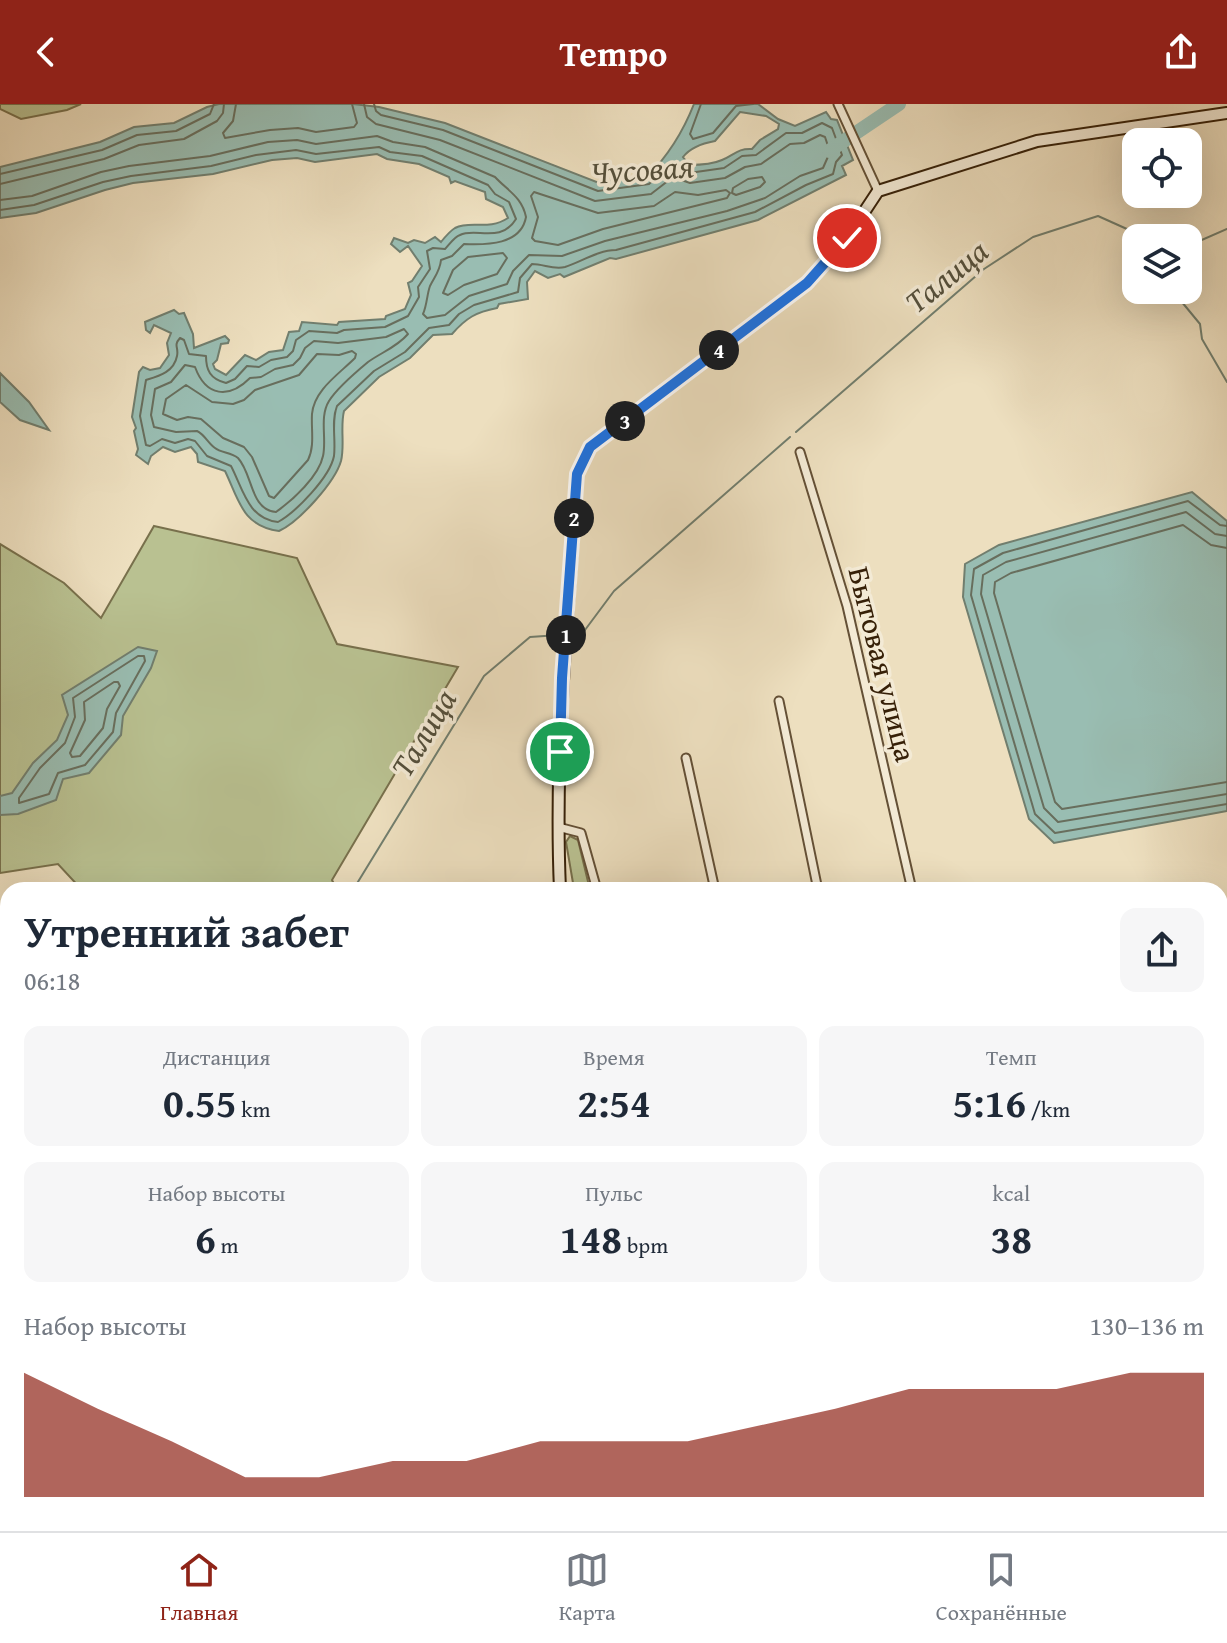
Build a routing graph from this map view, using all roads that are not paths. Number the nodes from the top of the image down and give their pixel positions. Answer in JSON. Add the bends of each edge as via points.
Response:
{"nodes":[{"id":1,"x":838,"y":104,"type":"edge"},
{"id":2,"x":1227,"y":113,"type":"edge"},
{"id":3,"x":878,"y":191,"type":"junction"},
{"id":4,"x":800,"y":452,"type":"dead end"},
{"id":5,"x":779,"y":701,"type":"dead end"},
{"id":6,"x":686,"y":758,"type":"dead end"},
{"id":7,"x":558,"y":827,"type":"junction"},
{"id":8,"x":560,"y":882,"type":"edge"},
{"id":9,"x":595,"y":882,"type":"edge"},
{"id":10,"x":713,"y":882,"type":"edge"},
{"id":11,"x":816,"y":882,"type":"edge"},
{"id":12,"x":910,"y":882,"type":"edge"}],
"edges":[{"from":1,"to":3,"type":"street"},
{"from":2,"to":3,"type":"street","via":[[1037,141]]},
{"from":3,"to":7,"type":"street","via":[[847,238],[807,283],[590,447],[577,474],[562,678]]},
{"from":4,"to":12,"type":"street","name":"Бытовая улица","via":[[847,606]]},
{"from":5,"to":11,"type":"street"},
{"from":6,"to":10,"type":"street"},
{"from":7,"to":8,"type":"street"},
{"from":7,"to":9,"type":"street","via":[[581,833]]}]}
